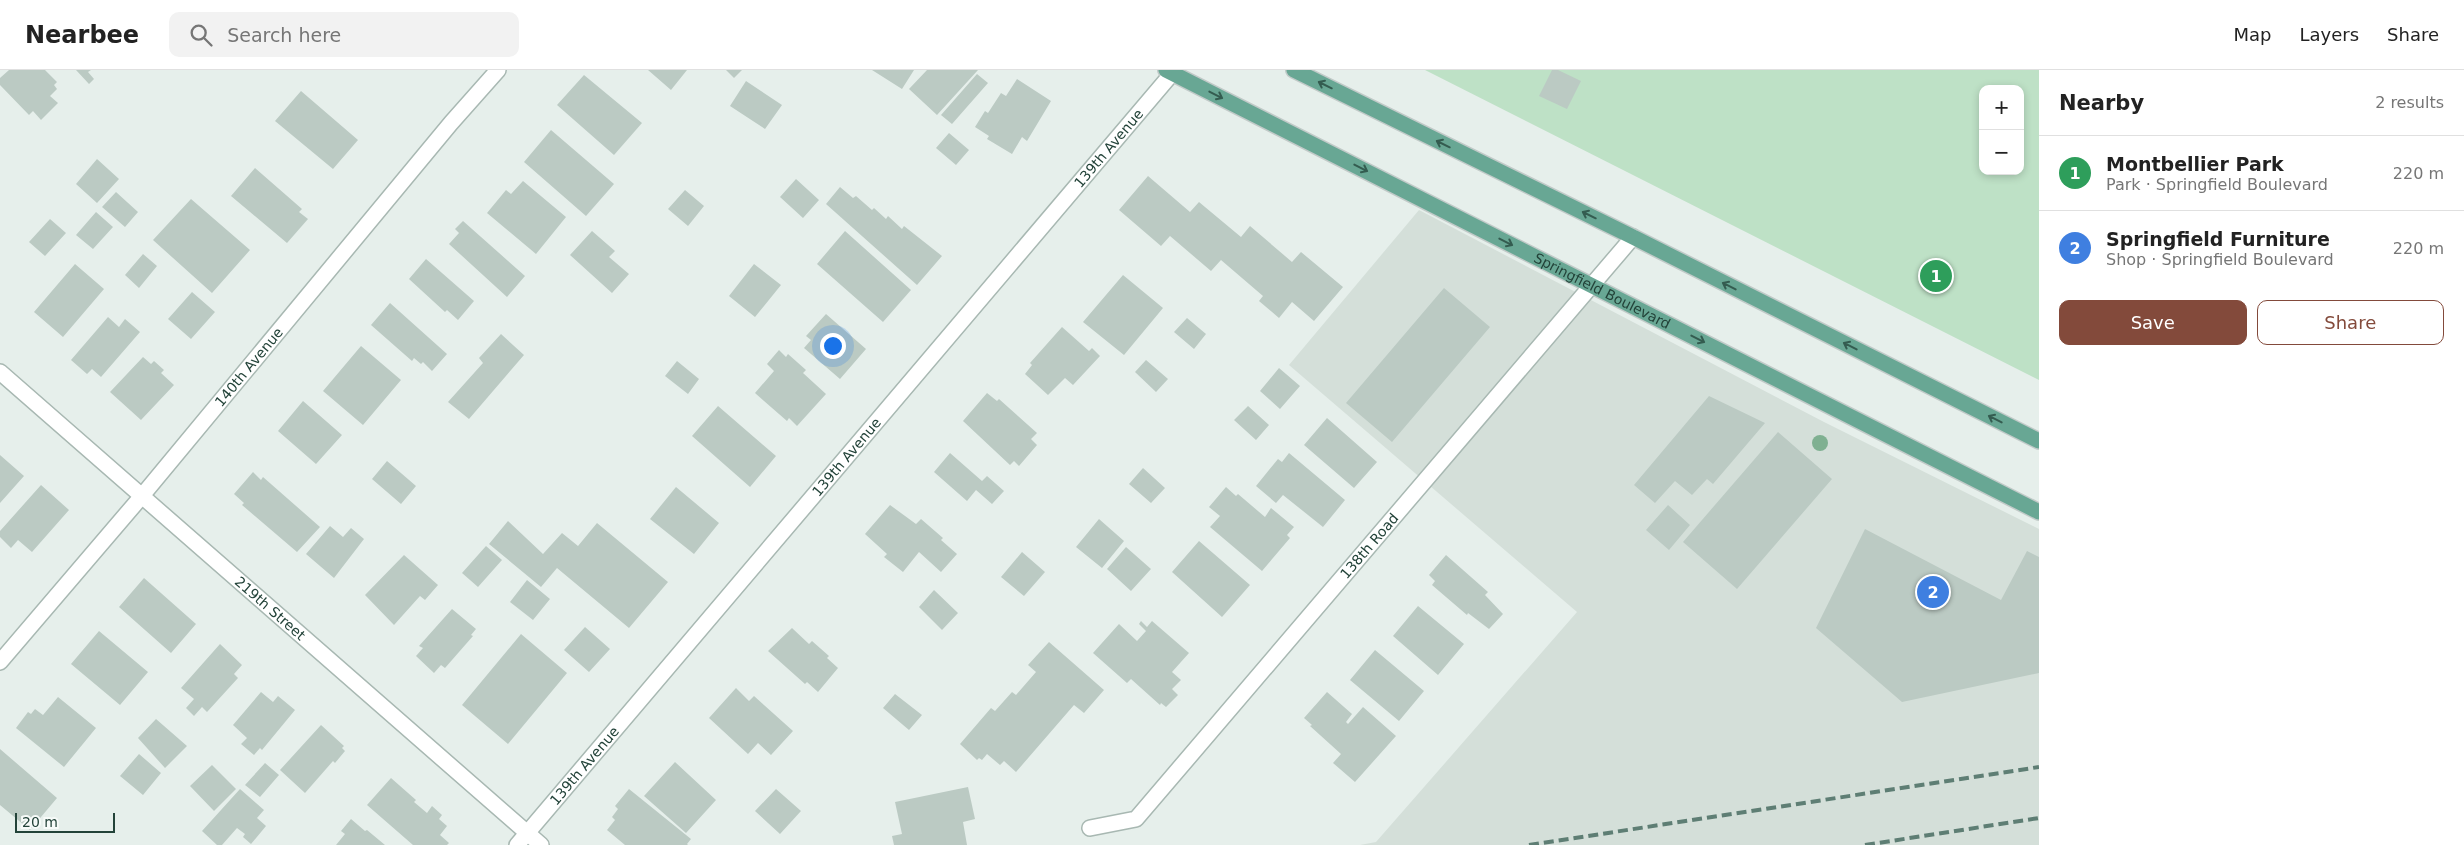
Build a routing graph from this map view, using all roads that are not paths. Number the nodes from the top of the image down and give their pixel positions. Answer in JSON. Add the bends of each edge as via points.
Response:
{"nodes":[{"id":1,"x":498,"y":70,"type":"edge"},
{"id":2,"x":1294,"y":70,"type":"edge"},
{"id":3,"x":1171,"y":71,"type":"edge"},
{"id":4,"x":1633,"y":237,"type":"junction"},
{"id":5,"x":1592,"y":285,"type":"junction"},
{"id":6,"x":0,"y":372,"type":"edge"},
{"id":7,"x":2039,"y":441,"type":"edge"},
{"id":8,"x":141,"y":497,"type":"junction"},
{"id":9,"x":2039,"y":512,"type":"edge"},
{"id":10,"x":0,"y":662,"type":"edge"},
{"id":11,"x":1090,"y":828,"type":"dead end"},
{"id":12,"x":522,"y":839,"type":"edge"},
{"id":13,"x":541,"y":845,"type":"edge"}],
"edges":[{"from":1,"to":8,"type":"street","name":"140th Avenue"},
{"from":4,"to":2,"type":"main road","one_way":true},
{"from":3,"to":5,"type":"main road","name":"Springfield Boulevard","one_way":true},
{"from":3,"to":12,"type":"street","name":"139th Avenue"},
{"from":4,"to":5,"type":"street","name":"138th Road"},
{"from":7,"to":4,"type":"main road","one_way":true},
{"from":5,"to":9,"type":"main road","name":"Springfield Boulevard","one_way":true},
{"from":5,"to":11,"type":"street","name":"138th Road","via":[[1136,819]]},
{"from":6,"to":8,"type":"street","name":"219th Street"},
{"from":8,"to":10,"type":"street","name":"140th Avenue"},
{"from":8,"to":12,"type":"street","name":"219th Street"},
{"from":12,"to":13,"type":"street","name":"219th Street"}]}
